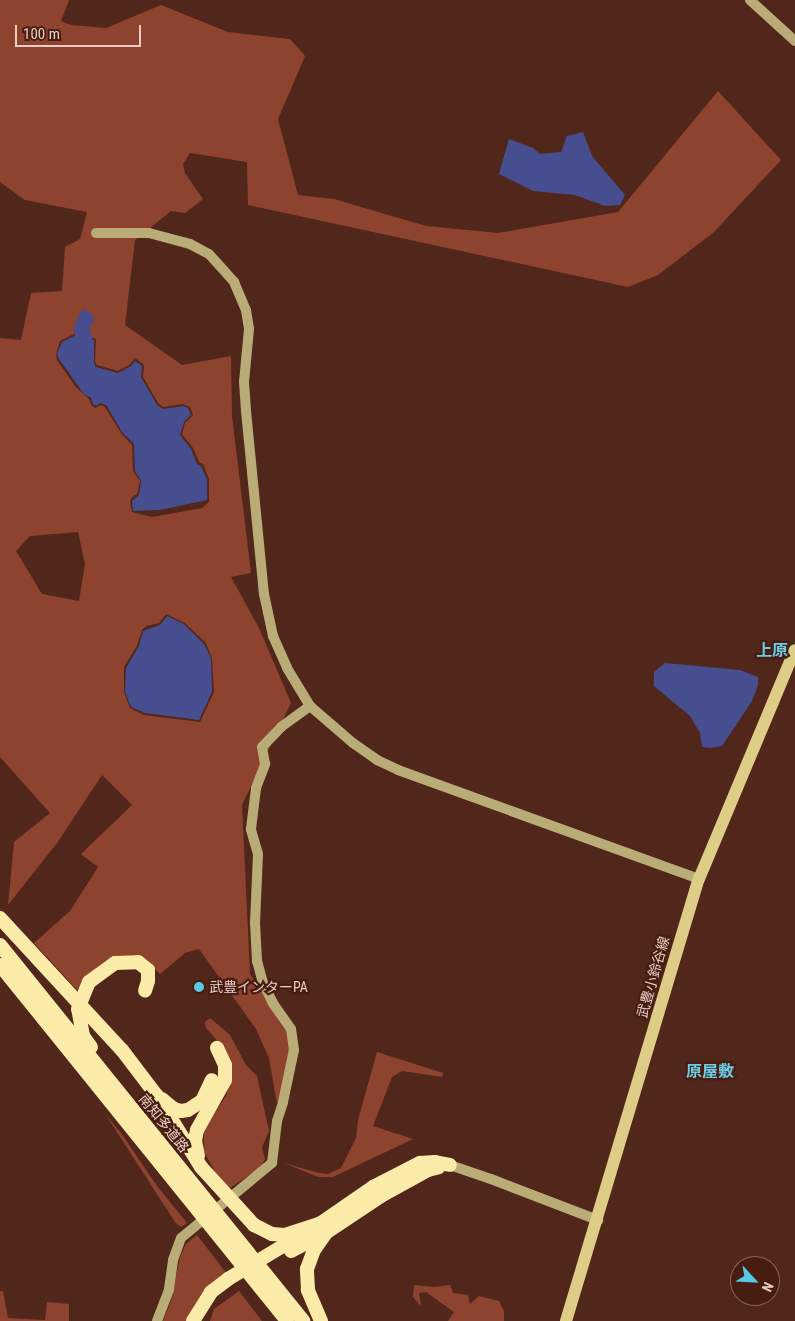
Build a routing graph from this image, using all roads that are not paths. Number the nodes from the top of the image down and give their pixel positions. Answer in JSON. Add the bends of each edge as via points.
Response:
{"nodes":[{"id":1,"x":750,"y":0,"type":"edge"},
{"id":2,"x":795,"y":41,"type":"edge"},
{"id":3,"x":96,"y":232,"type":"dead end"},
{"id":4,"x":795,"y":650,"type":"edge"},
{"id":5,"x":310,"y":706,"type":"junction"},
{"id":6,"x":698,"y":879,"type":"junction"},
{"id":7,"x":0,"y":918,"type":"edge"},
{"id":8,"x":0,"y":945,"type":"edge"},
{"id":9,"x":0,"y":965,"type":"edge"},
{"id":10,"x":145,"y":991,"type":"dead end"},
{"id":11,"x":217,"y":1048,"type":"dead end"},
{"id":12,"x":212,"y":1080,"type":"dead end"},
{"id":13,"x":157,"y":1096,"type":"junction"},
{"id":14,"x":157,"y":1140,"type":"junction"},
{"id":15,"x":154,"y":1157,"type":"junction"},
{"id":16,"x":450,"y":1165,"type":"joint"},
{"id":17,"x":201,"y":1166,"type":"junction"},
{"id":18,"x":598,"y":1220,"type":"junction"},
{"id":19,"x":324,"y":1227,"type":"junction"},
{"id":20,"x":230,"y":1283,"type":"junction"},
{"id":21,"x":157,"y":1321,"type":"edge"},
{"id":22,"x":193,"y":1321,"type":"edge"},
{"id":23,"x":202,"y":1321,"type":"edge"},
{"id":24,"x":275,"y":1321,"type":"edge"},
{"id":25,"x":287,"y":1321,"type":"edge"},
{"id":26,"x":303,"y":1321,"type":"edge"},
{"id":27,"x":321,"y":1321,"type":"edge"},
{"id":28,"x":566,"y":1321,"type":"edge"}],
"edges":[{"from":1,"to":2,"type":"street"},
{"from":3,"to":5,"type":"street","via":[[149,233],[190,244],[208,254],[234,282],[246,310],[249,329],[244,382],[248,456],[264,594],[273,636],[287,668]]},
{"from":4,"to":6,"type":"main road","name":"武豊小鈴谷線"},
{"from":5,"to":6,"type":"street","via":[[352,743],[398,770]]},
{"from":5,"to":21,"type":"street","via":[[281,727],[262,747],[265,764],[256,788],[252,829],[258,854],[257,961],[263,983],[291,1029],[294,1050],[277,1121],[272,1163],[181,1238]]},
{"from":6,"to":18,"type":"main road","name":"武豊小鈴谷線"},
{"from":7,"to":13,"type":"highway","via":[[122,1050]]},
{"from":8,"to":14,"type":"highway","name":"南知多道路"},
{"from":9,"to":15,"type":"highway","name":"南知多道路"},
{"from":10,"to":14,"type":"highway","via":[[148,970],[138,962],[115,964],[89,982],[78,1009],[83,1036],[156,1130]]},
{"from":11,"to":17,"type":"highway","via":[[225,1065],[225,1080],[197,1130],[196,1153]]},
{"from":12,"to":13,"type":"highway","via":[[202,1101],[182,1112]]},
{"from":13,"to":17,"type":"highway"},
{"from":14,"to":26,"type":"highway","name":"南知多道路"},
{"from":15,"to":24,"type":"highway","via":[[157,1171]]},
{"from":15,"to":25,"type":"highway","name":"南知多道路"},
{"from":16,"to":18,"type":"street"},
{"from":16,"to":19,"type":"highway","via":[[428,1170]]},
{"from":17,"to":19,"type":"highway","via":[[254,1225],[266,1231],[285,1235]]},
{"from":18,"to":28,"type":"main road","name":"武豊小鈴谷線"},
{"from":19,"to":20,"type":"highway"},
{"from":19,"to":27,"type":"highway","via":[[307,1269],[308,1290]]},
{"from":20,"to":22,"type":"highway","via":[[212,1292]]},
{"from":20,"to":23,"type":"highway","via":[[205,1312]]}]}
